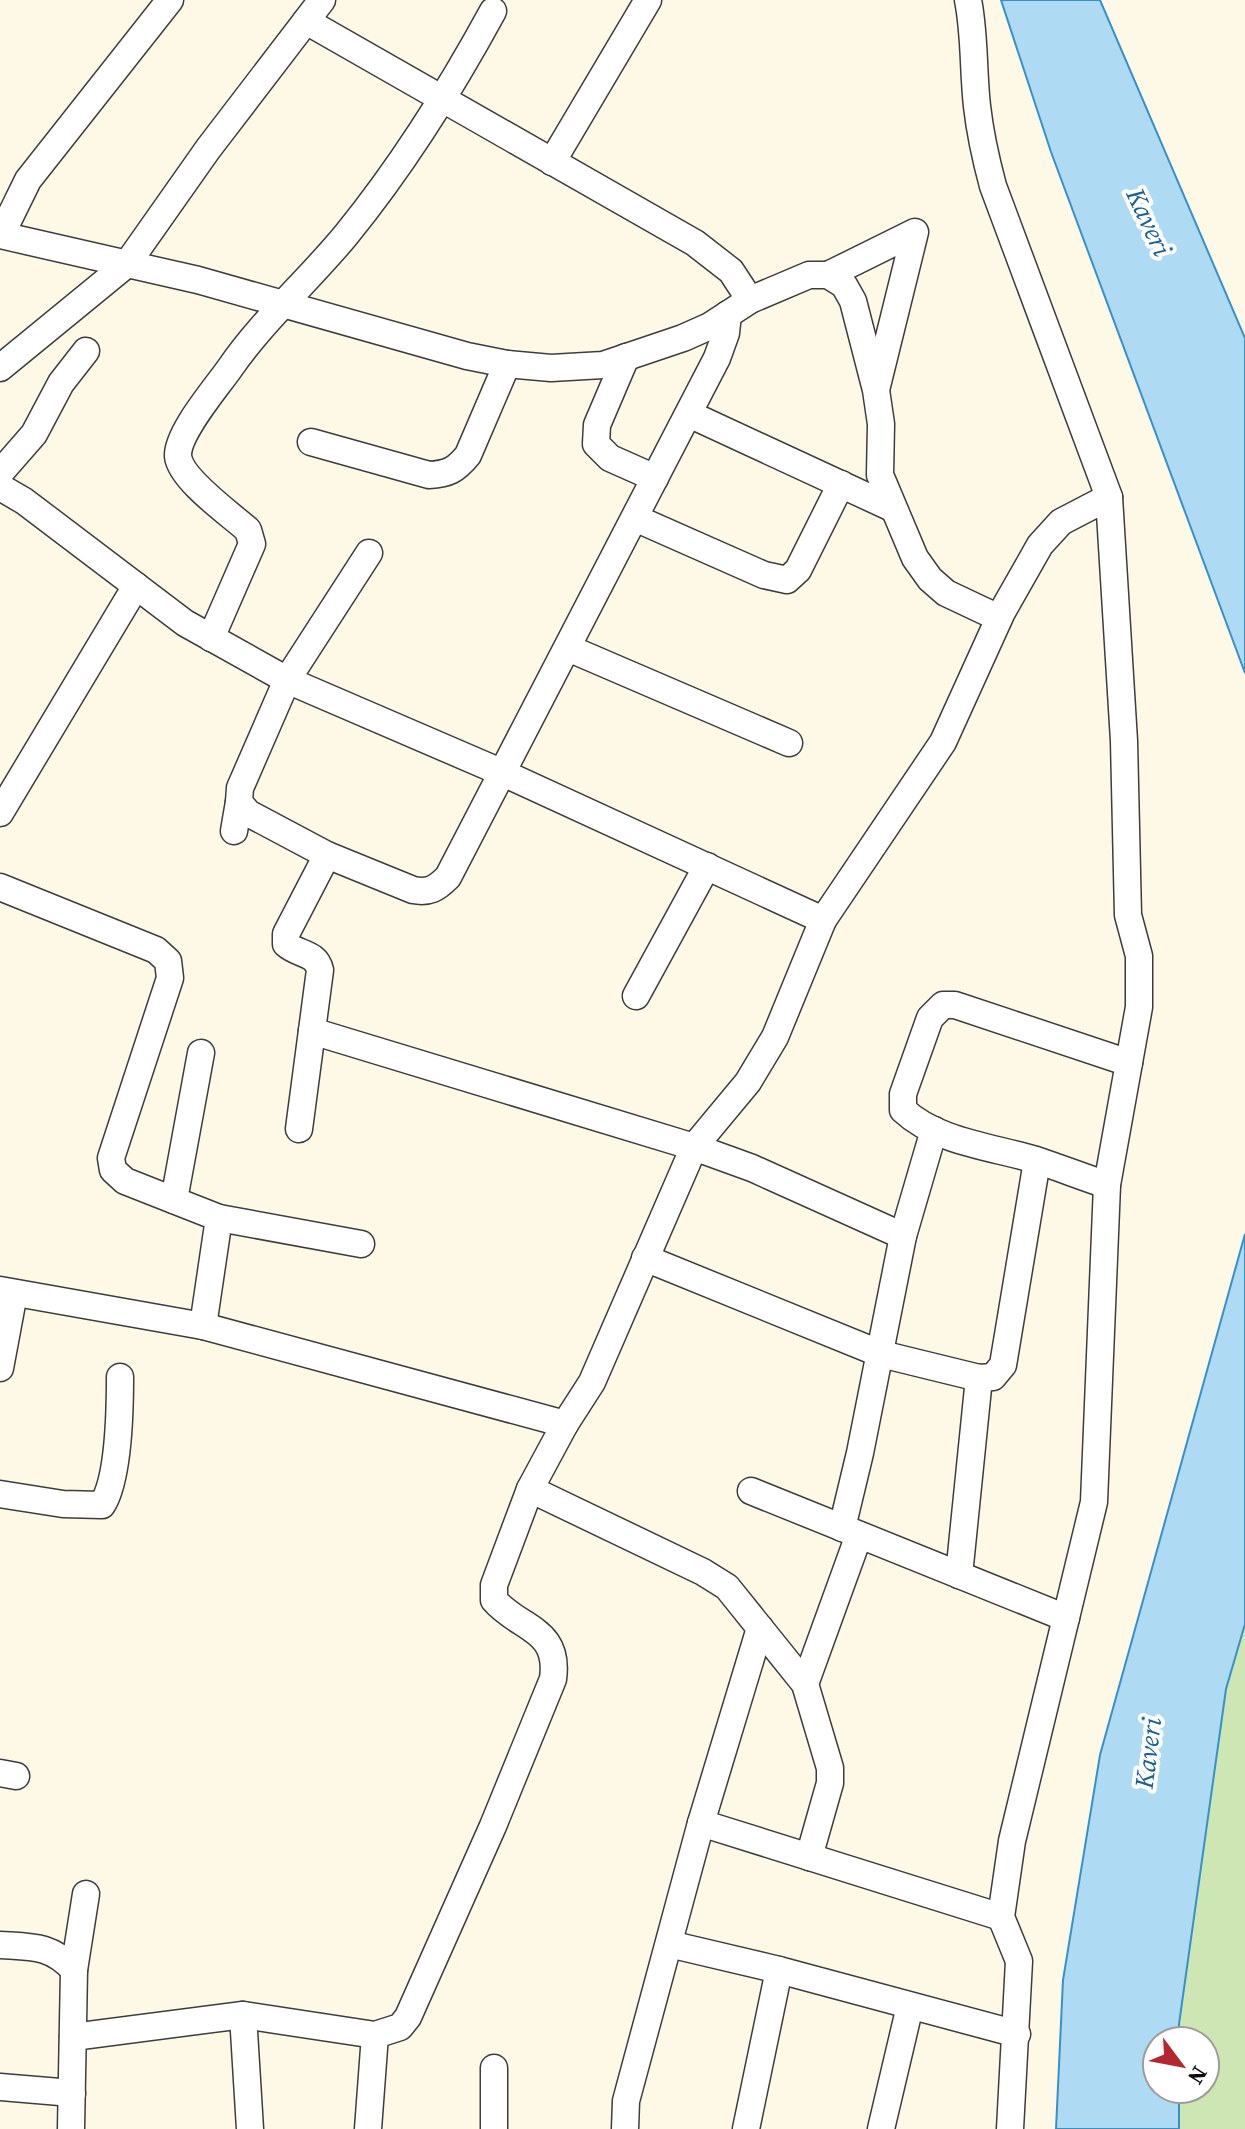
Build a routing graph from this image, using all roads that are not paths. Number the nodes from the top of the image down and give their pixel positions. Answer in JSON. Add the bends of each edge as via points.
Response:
{"nodes":[{"id":1,"x":170,"y":0,"type":"edge"},
{"id":2,"x":322,"y":0,"type":"edge"},
{"id":3,"x":648,"y":0,"type":"edge"},
{"id":4,"x":968,"y":0,"type":"edge"},
{"id":5,"x":493,"y":11,"type":"dead end"},
{"id":6,"x":306,"y":21,"type":"junction"},
{"id":7,"x":442,"y":99,"type":"junction"},
{"id":8,"x":552,"y":162,"type":"junction"},
{"id":9,"x":1,"y":235,"type":"edge"},
{"id":10,"x":127,"y":264,"type":"junction"},
{"id":11,"x":828,"y":275,"type":"junction"},
{"id":12,"x":285,"y":304,"type":"junction"},
{"id":13,"x":739,"y":307,"type":"junction"},
{"id":14,"x":86,"y":351,"type":"dead end"},
{"id":15,"x":626,"y":357,"type":"junction"},
{"id":16,"x":507,"y":364,"type":"junction"},
{"id":17,"x":0,"y":368,"type":"edge"},
{"id":18,"x":876,"y":390,"type":"junction"},
{"id":19,"x":689,"y":414,"type":"junction"},
{"id":20,"x":311,"y":442,"type":"dead end"},
{"id":21,"x":0,"y":473,"type":"edge"},
{"id":22,"x":655,"y":478,"type":"junction"},
{"id":23,"x":841,"y":484,"type":"junction"},
{"id":24,"x":0,"y":487,"type":"edge"},
{"id":25,"x":1109,"y":497,"type":"junction"},
{"id":26,"x":892,"y":508,"type":"junction"},
{"id":27,"x":635,"y":518,"type":"junction"},
{"id":28,"x":369,"y":553,"type":"dead end"},
{"id":29,"x":136,"y":586,"type":"junction"},
{"id":30,"x":999,"y":618,"type":"junction"},
{"id":31,"x":211,"y":638,"type":"junction"},
{"id":32,"x":568,"y":648,"type":"junction"},
{"id":33,"x":287,"y":680,"type":"junction"},
{"id":34,"x":789,"y":743,"type":"dead end"},
{"id":35,"x":503,"y":773,"type":"junction"},
{"id":36,"x":239,"y":802,"type":"junction"},
{"id":37,"x":0,"y":813,"type":"edge"},
{"id":38,"x":234,"y":831,"type":"dead end"},
{"id":39,"x":327,"y":855,"type":"junction"},
{"id":40,"x":707,"y":866,"type":"junction"},
{"id":41,"x":0,"y":887,"type":"edge"},
{"id":42,"x":823,"y":920,"type":"junction"},
{"id":43,"x":636,"y":996,"type":"dead end"},
{"id":44,"x":312,"y":1031,"type":"junction"},
{"id":45,"x":201,"y":1053,"type":"dead end"},
{"id":46,"x":1129,"y":1063,"type":"junction"},
{"id":47,"x":299,"y":1129,"type":"dead end"},
{"id":48,"x":934,"y":1130,"type":"junction"},
{"id":49,"x":694,"y":1147,"type":"junction"},
{"id":50,"x":1037,"y":1161,"type":"junction"},
{"id":51,"x":1107,"y":1185,"type":"junction"},
{"id":52,"x":174,"y":1200,"type":"junction"},
{"id":53,"x":219,"y":1218,"type":"junction"},
{"id":54,"x":903,"y":1236,"type":"junction"},
{"id":55,"x":361,"y":1244,"type":"dead end"},
{"id":56,"x":645,"y":1258,"type":"junction"},
{"id":57,"x":7,"y":1292,"type":"edge"},
{"id":58,"x":203,"y":1326,"type":"junction"},
{"id":59,"x":881,"y":1354,"type":"junction"},
{"id":60,"x":0,"y":1368,"type":"edge"},
{"id":61,"x":120,"y":1377,"type":"dead end"},
{"id":62,"x":979,"y":1378,"type":"junction"},
{"id":63,"x":565,"y":1424,"type":"junction"},
{"id":64,"x":530,"y":1489,"type":"junction"},
{"id":65,"x":751,"y":1491,"type":"dead end"},
{"id":66,"x":0,"y":1494,"type":"edge"},
{"id":67,"x":850,"y":1531,"type":"junction"},
{"id":68,"x":959,"y":1575,"type":"junction"},
{"id":69,"x":1066,"y":1618,"type":"junction"},
{"id":70,"x":760,"y":1628,"type":"junction"},
{"id":71,"x":805,"y":1684,"type":"junction"},
{"id":72,"x":701,"y":1823,"type":"junction"},
{"id":73,"x":809,"y":1857,"type":"junction"},
{"id":74,"x":86,"y":1894,"type":"dead end"},
{"id":75,"x":1001,"y":1917,"type":"junction"},
{"id":76,"x":669,"y":1944,"type":"junction"},
{"id":77,"x":0,"y":1945,"type":"edge"},
{"id":78,"x":74,"y":1970,"type":"junction"},
{"id":79,"x":779,"y":1970,"type":"junction"},
{"id":80,"x":910,"y":2006,"type":"junction"},
{"id":81,"x":243,"y":2015,"type":"junction"},
{"id":82,"x":1017,"y":2034,"type":"junction"},
{"id":83,"x":375,"y":2035,"type":"junction"},
{"id":84,"x":73,"y":2037,"type":"junction"},
{"id":85,"x":494,"y":2068,"type":"dead end"},
{"id":86,"x":0,"y":2087,"type":"edge"},
{"id":87,"x":72,"y":2093,"type":"junction"},
{"id":88,"x":71,"y":2129,"type":"edge"},
{"id":89,"x":250,"y":2129,"type":"edge"},
{"id":90,"x":368,"y":2129,"type":"edge"},
{"id":91,"x":494,"y":2129,"type":"edge"},
{"id":92,"x":625,"y":2129,"type":"edge"},
{"id":93,"x":746,"y":2129,"type":"edge"},
{"id":94,"x":881,"y":2129,"type":"edge"},
{"id":95,"x":1010,"y":2129,"type":"edge"}],
"edges":[{"from":1,"to":9,"type":"street","via":[[28,180]]},
{"from":2,"to":6,"type":"street"},
{"from":3,"to":8,"type":"street"},
{"from":4,"to":25,"type":"street","via":[[984,155]]},
{"from":5,"to":7,"type":"street"},
{"from":6,"to":7,"type":"street"},
{"from":6,"to":10,"type":"street"},
{"from":7,"to":8,"type":"street"},
{"from":7,"to":12,"type":"street","via":[[388,180]]},
{"from":8,"to":13,"type":"street","via":[[719,260],[731,271]]},
{"from":9,"to":10,"type":"street"},
{"from":10,"to":12,"type":"street"},
{"from":10,"to":17,"type":"street"},
{"from":11,"to":13,"type":"street","via":[[809,275]]},
{"from":11,"to":18,"type":"street","via":[[844,285],[853,301]]},
{"from":11,"to":18,"type":"street","via":[[915,232]]},
{"from":12,"to":16,"type":"street","via":[[415,344]]},
{"from":12,"to":31,"type":"street","via":[[238,357],[183,436],[178,455],[182,471],[248,530],[252,544]]},
{"from":13,"to":15,"type":"street","via":[[683,338]]},
{"from":13,"to":19,"type":"street"},
{"from":14,"to":21,"type":"street","via":[[61,383],[34,434]]},
{"from":15,"to":16,"type":"street","via":[[603,365]]},
{"from":15,"to":22,"type":"street","via":[[597,425],[596,444],[610,458]]},
{"from":16,"to":20,"type":"street","via":[[468,455],[447,474],[429,475]]},
{"from":18,"to":26,"type":"street","via":[[880,475]]},
{"from":19,"to":22,"type":"street"},
{"from":19,"to":23,"type":"street"},
{"from":22,"to":27,"type":"street"},
{"from":23,"to":26,"type":"street"},
{"from":23,"to":27,"type":"street","via":[[798,570],[787,580],[764,575]]},
{"from":24,"to":29,"type":"street"},
{"from":25,"to":30,"type":"street","via":[[1061,522],[1040,545]]},
{"from":25,"to":46,"type":"street","via":[[1128,915],[1139,956],[1139,1007]]},
{"from":26,"to":30,"type":"street","via":[[930,579],[946,593]]},
{"from":27,"to":32,"type":"street"},
{"from":28,"to":33,"type":"street"},
{"from":29,"to":31,"type":"street"},
{"from":29,"to":37,"type":"street"},
{"from":30,"to":42,"type":"street","via":[[943,742]]},
{"from":31,"to":33,"type":"street"},
{"from":32,"to":34,"type":"street"},
{"from":32,"to":35,"type":"street"},
{"from":33,"to":35,"type":"street"},
{"from":33,"to":36,"type":"street","via":[[240,788]]},
{"from":35,"to":39,"type":"street","via":[[448,877],[427,893]]},
{"from":35,"to":40,"type":"street"},
{"from":36,"to":38,"type":"street"},
{"from":36,"to":39,"type":"street","via":[[248,813]]},
{"from":39,"to":44,"type":"street","via":[[286,934],[286,944],[294,951],[318,962]]},
{"from":40,"to":42,"type":"street"},
{"from":40,"to":43,"type":"street"},
{"from":41,"to":52,"type":"street","via":[[156,950],[168,961],[170,978],[111,1158],[113,1170],[125,1181]]},
{"from":42,"to":49,"type":"street","via":[[775,1037],[748,1082]]},
{"from":44,"to":47,"type":"street"},
{"from":44,"to":49,"type":"street"},
{"from":45,"to":52,"type":"street"},
{"from":46,"to":48,"type":"street","via":[[943,1005],[930,1018],[903,1094],[903,1110]]},
{"from":46,"to":51,"type":"street"},
{"from":48,"to":50,"type":"street"},
{"from":48,"to":54,"type":"street"},
{"from":49,"to":54,"type":"street"},
{"from":49,"to":56,"type":"street"},
{"from":50,"to":51,"type":"street"},
{"from":50,"to":62,"type":"street","via":[[1003,1365],[993,1377]]},
{"from":51,"to":69,"type":"street","via":[[1094,1502]]},
{"from":52,"to":53,"type":"street"},
{"from":53,"to":55,"type":"street"},
{"from":53,"to":58,"type":"street"},
{"from":54,"to":59,"type":"street"},
{"from":56,"to":59,"type":"street"},
{"from":56,"to":63,"type":"street","via":[[592,1382]]},
{"from":57,"to":58,"type":"street"},
{"from":57,"to":60,"type":"street"},
{"from":58,"to":63,"type":"street"},
{"from":59,"to":62,"type":"street"},
{"from":59,"to":67,"type":"street"},
{"from":61,"to":66,"type":"street","via":[[111,1486],[102,1505]]},
{"from":62,"to":68,"type":"street"},
{"from":63,"to":64,"type":"street"},
{"from":64,"to":70,"type":"street","via":[[703,1572],[727,1587]]},
{"from":64,"to":83,"type":"street","via":[[494,1585],[494,1600],[551,1647],[553,1679],[408,2017],[400,2027]]},
{"from":65,"to":67,"type":"street"},
{"from":67,"to":68,"type":"street"},
{"from":67,"to":71,"type":"street"},
{"from":68,"to":69,"type":"street"},
{"from":69,"to":75,"type":"street","via":[[1012,1841]]},
{"from":70,"to":71,"type":"street"},
{"from":70,"to":72,"type":"street"},
{"from":71,"to":73,"type":"street","via":[[830,1768]]},
{"from":72,"to":73,"type":"street"},
{"from":72,"to":76,"type":"street"},
{"from":73,"to":75,"type":"street"},
{"from":74,"to":78,"type":"street"},
{"from":75,"to":82,"type":"street","via":[[1019,1961]]},
{"from":76,"to":79,"type":"street"},
{"from":76,"to":92,"type":"street","via":[[626,2101]]},
{"from":77,"to":78,"type":"street","via":[[45,1948]]},
{"from":78,"to":84,"type":"street"},
{"from":79,"to":80,"type":"street"},
{"from":79,"to":93,"type":"street"},
{"from":80,"to":82,"type":"street"},
{"from":80,"to":94,"type":"street"},
{"from":81,"to":83,"type":"street"},
{"from":81,"to":84,"type":"street"},
{"from":81,"to":89,"type":"street"},
{"from":82,"to":95,"type":"street"},
{"from":83,"to":90,"type":"street"},
{"from":84,"to":87,"type":"street"},
{"from":85,"to":91,"type":"street"},
{"from":86,"to":87,"type":"street"},
{"from":87,"to":88,"type":"street"}]}
